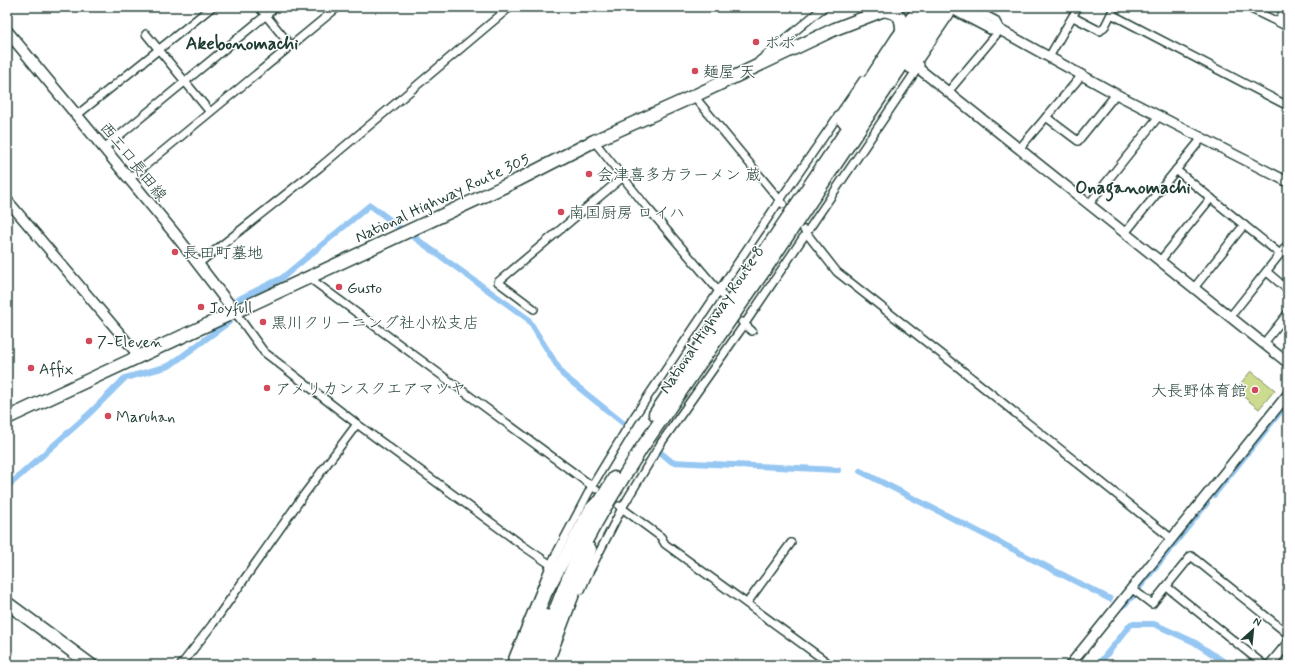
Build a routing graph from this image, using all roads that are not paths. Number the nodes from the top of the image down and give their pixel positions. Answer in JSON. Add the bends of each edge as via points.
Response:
{"nodes":[{"id":1,"x":212,"y":7,"type":"edge"},
{"id":2,"x":259,"y":7,"type":"edge"},
{"id":3,"x":276,"y":7,"type":"edge"},
{"id":4,"x":338,"y":7,"type":"edge"},
{"id":5,"x":510,"y":7,"type":"edge"},
{"id":6,"x":824,"y":7,"type":"edge"},
{"id":7,"x":920,"y":7,"type":"edge"},
{"id":8,"x":930,"y":7,"type":"edge"},
{"id":9,"x":1078,"y":7,"type":"edge"},
{"id":10,"x":1115,"y":7,"type":"edge"},
{"id":11,"x":1247,"y":7,"type":"edge"},
{"id":12,"x":1286,"y":7,"type":"edge"},
{"id":13,"x":947,"y":8,"type":"edge"},
{"id":14,"x":888,"y":9,"type":"edge"},
{"id":15,"x":967,"y":9,"type":"edge"},
{"id":16,"x":1111,"y":14,"type":"junction"},
{"id":17,"x":266,"y":16,"type":"junction"},
{"id":18,"x":1073,"y":17,"type":"junction"},
{"id":19,"x":1278,"y":22,"type":"junction"},
{"id":20,"x":1288,"y":26,"type":"edge"},
{"id":21,"x":938,"y":27,"type":"junction"},
{"id":22,"x":1000,"y":30,"type":"junction"},
{"id":23,"x":7,"y":31,"type":"edge"},
{"id":24,"x":902,"y":32,"type":"junction"},
{"id":25,"x":146,"y":34,"type":"dead end"},
{"id":26,"x":291,"y":46,"type":"junction"},
{"id":27,"x":160,"y":50,"type":"junction"},
{"id":28,"x":887,"y":53,"type":"junction"},
{"id":29,"x":1049,"y":57,"type":"junction"},
{"id":30,"x":751,"y":68,"type":"junction"},
{"id":31,"x":918,"y":68,"type":"junction"},
{"id":32,"x":1082,"y":75,"type":"junction"},
{"id":33,"x":185,"y":82,"type":"junction"},
{"id":34,"x":948,"y":92,"type":"junction"},
{"id":35,"x":1116,"y":94,"type":"junction"},
{"id":36,"x":694,"y":96,"type":"junction"},
{"id":37,"x":872,"y":100,"type":"junction"},
{"id":38,"x":1288,"y":106,"type":"edge"},
{"id":39,"x":210,"y":112,"type":"junction"},
{"id":40,"x":77,"y":115,"type":"junction"},
{"id":41,"x":1160,"y":116,"type":"junction"},
{"id":42,"x":1046,"y":117,"type":"junction"},
{"id":43,"x":1202,"y":138,"type":"junction"},
{"id":44,"x":594,"y":142,"type":"junction"},
{"id":45,"x":104,"y":148,"type":"junction"},
{"id":46,"x":1020,"y":149,"type":"junction"},
{"id":47,"x":1176,"y":170,"type":"junction"},
{"id":48,"x":623,"y":178,"type":"junction"},
{"id":49,"x":129,"y":179,"type":"junction"},
{"id":50,"x":1287,"y":179,"type":"edge"},
{"id":51,"x":1211,"y":198,"type":"junction"},
{"id":52,"x":7,"y":200,"type":"edge"},
{"id":53,"x":781,"y":202,"type":"junction"},
{"id":54,"x":1089,"y":204,"type":"junction"},
{"id":55,"x":1244,"y":225,"type":"junction"},
{"id":56,"x":804,"y":231,"type":"junction"},
{"id":57,"x":1125,"y":233,"type":"junction"},
{"id":58,"x":1288,"y":244,"type":"edge"},
{"id":59,"x":1280,"y":254,"type":"junction"},
{"id":60,"x":1160,"y":261,"type":"junction"},
{"id":61,"x":198,"y":264,"type":"junction"},
{"id":62,"x":768,"y":265,"type":"junction"},
{"id":63,"x":753,"y":269,"type":"junction"},
{"id":64,"x":1267,"y":272,"type":"junction"},
{"id":65,"x":308,"y":278,"type":"junction"},
{"id":66,"x":1194,"y":288,"type":"junction"},
{"id":67,"x":1288,"y":290,"type":"edge"},
{"id":68,"x":721,"y":295,"type":"junction"},
{"id":69,"x":534,"y":309,"type":"dead end"},
{"id":70,"x":235,"y":312,"type":"junction"},
{"id":71,"x":1288,"y":313,"type":"edge"},
{"id":72,"x":1230,"y":317,"type":"junction"},
{"id":73,"x":742,"y":323,"type":"junction"},
{"id":74,"x":752,"y":332,"type":"dead end"},
{"id":75,"x":1264,"y":343,"type":"junction"},
{"id":76,"x":139,"y":356,"type":"junction"},
{"id":77,"x":1288,"y":363,"type":"edge"},
{"id":78,"x":1288,"y":394,"type":"edge"},
{"id":79,"x":7,"y":418,"type":"edge"},
{"id":80,"x":357,"y":424,"type":"junction"},
{"id":81,"x":607,"y":498,"type":"junction"},
{"id":82,"x":1172,"y":539,"type":"junction"},
{"id":83,"x":791,"y":543,"type":"dead end"},
{"id":84,"x":553,"y":566,"type":"junction"},
{"id":85,"x":1166,"y":587,"type":"junction"},
{"id":86,"x":1131,"y":588,"type":"junction"},
{"id":87,"x":747,"y":603,"type":"junction"},
{"id":88,"x":7,"y":604,"type":"edge"},
{"id":89,"x":1288,"y":634,"type":"edge"},
{"id":90,"x":1288,"y":643,"type":"edge"},
{"id":91,"x":91,"y":665,"type":"edge"},
{"id":92,"x":181,"y":665,"type":"edge"},
{"id":93,"x":510,"y":665,"type":"edge"},
{"id":94,"x":518,"y":665,"type":"edge"},
{"id":95,"x":528,"y":665,"type":"edge"},
{"id":96,"x":536,"y":665,"type":"edge"},
{"id":97,"x":546,"y":665,"type":"edge"},
{"id":98,"x":552,"y":665,"type":"edge"},
{"id":99,"x":831,"y":665,"type":"edge"},
{"id":100,"x":1070,"y":665,"type":"edge"},
{"id":101,"x":1264,"y":665,"type":"edge"},
{"id":102,"x":1270,"y":665,"type":"edge"}],
"edges":[{"from":1,"to":27,"type":"street"},
{"from":2,"to":17,"type":"street"},
{"from":3,"to":17,"type":"street"},
{"from":4,"to":26,"type":"street"},
{"from":5,"to":61,"type":"street","via":[[320,167]]},
{"from":6,"to":30,"type":"street"},
{"from":7,"to":24,"type":"main road"},
{"from":8,"to":37,"type":"main road","name":"National Highway Route 8"},
{"from":9,"to":18,"type":"street"},
{"from":10,"to":16,"type":"street"},
{"from":11,"to":19,"type":"street"},
{"from":12,"to":19,"type":"street"},
{"from":13,"to":21,"type":"main road"},
{"from":13,"to":22,"type":"street","via":[[990,30]]},
{"from":13,"to":37,"type":"main road","name":"National Highway Route 8"},
{"from":14,"to":24,"type":"main road","via":[[900,17]]},
{"from":14,"to":30,"type":"main road","name":"National Highway Route 305","via":[[835,29]]},
{"from":15,"to":22,"type":"street"},
{"from":16,"to":18,"type":"street","via":[[1100,31]]},
{"from":16,"to":38,"type":"street"},
{"from":17,"to":26,"type":"street"},
{"from":17,"to":33,"type":"street"},
{"from":18,"to":29,"type":"street"},
{"from":19,"to":20,"type":"street"},
{"from":21,"to":31,"type":"street"},
{"from":21,"to":62,"type":"main road","via":[[777,260]]},
{"from":22,"to":29,"type":"street"},
{"from":22,"to":34,"type":"street"},
{"from":23,"to":40,"type":"main road","name":"西二口長田線"},
{"from":24,"to":28,"type":"main road"},
{"from":25,"to":27,"type":"street"},
{"from":26,"to":39,"type":"street"},
{"from":27,"to":33,"type":"street"},
{"from":27,"to":40,"type":"street"},
{"from":28,"to":53,"type":"street","via":[[873,66]]},
{"from":28,"to":63,"type":"main road","via":[[794,196]]},
{"from":29,"to":32,"type":"street"},
{"from":30,"to":36,"type":"main road","name":"National Highway Route 305"},
{"from":31,"to":34,"type":"street"},
{"from":31,"to":56,"type":"street"},
{"from":32,"to":35,"type":"street"},
{"from":32,"to":42,"type":"street"},
{"from":33,"to":39,"type":"street"},
{"from":33,"to":45,"type":"street"},
{"from":34,"to":46,"type":"street"},
{"from":35,"to":41,"type":"street"},
{"from":35,"to":42,"type":"street","via":[[1078,141]]},
{"from":36,"to":44,"type":"main road","name":"National Highway Route 305"},
{"from":36,"to":53,"type":"street"},
{"from":37,"to":62,"type":"main road","name":"National Highway Route 8"},
{"from":37,"to":63,"type":"main road","name":"National Highway Route 8"},
{"from":39,"to":49,"type":"street"},
{"from":40,"to":45,"type":"main road","name":"西二口長田線"},
{"from":41,"to":43,"type":"street"},
{"from":41,"to":54,"type":"street"},
{"from":42,"to":46,"type":"street"},
{"from":43,"to":47,"type":"street"},
{"from":43,"to":50,"type":"street"},
{"from":44,"to":48,"type":"street"},
{"from":44,"to":65,"type":"main road","name":"National Highway Route 305"},
{"from":45,"to":49,"type":"main road","name":"西二口長田線"},
{"from":46,"to":54,"type":"street"},
{"from":47,"to":51,"type":"street"},
{"from":47,"to":57,"type":"street"},
{"from":48,"to":68,"type":"street"},
{"from":48,"to":69,"type":"street","via":[[498,282]]},
{"from":49,"to":61,"type":"main road","name":"西二口長田線"},
{"from":51,"to":55,"type":"street"},
{"from":51,"to":60,"type":"street"},
{"from":52,"to":76,"type":"street"},
{"from":53,"to":68,"type":"street"},
{"from":54,"to":57,"type":"street"},
{"from":55,"to":59,"type":"street"},
{"from":55,"to":66,"type":"street"},
{"from":56,"to":73,"type":"street"},
{"from":56,"to":82,"type":"street","via":[[837,272]]},
{"from":57,"to":60,"type":"street"},
{"from":58,"to":59,"type":"street"},
{"from":59,"to":64,"type":"street"},
{"from":60,"to":66,"type":"street"},
{"from":61,"to":70,"type":"main road","name":"西二口長田線"},
{"from":62,"to":81,"type":"main road","name":"National Highway Route 8"},
{"from":63,"to":81,"type":"main road","name":"National Highway Route 8","via":[[632,448]]},
{"from":64,"to":67,"type":"street"},
{"from":64,"to":72,"type":"street"},
{"from":65,"to":70,"type":"main road","name":"National Highway Route 305"},
{"from":65,"to":81,"type":"street"},
{"from":66,"to":72,"type":"street"},
{"from":68,"to":81,"type":"street","via":[[632,420]]},
{"from":70,"to":76,"type":"main road","name":"National Highway Route 305"},
{"from":70,"to":80,"type":"street","via":[[264,352]]},
{"from":71,"to":75,"type":"street"},
{"from":72,"to":75,"type":"street"},
{"from":73,"to":74,"type":"street"},
{"from":73,"to":81,"type":"street","via":[[661,443]]},
{"from":75,"to":77,"type":"street"},
{"from":76,"to":79,"type":"main road","name":"National Highway Route 305"},
{"from":78,"to":82,"type":"street"},
{"from":80,"to":84,"type":"street"},
{"from":80,"to":92,"type":"street"},
{"from":81,"to":84,"type":"street"},
{"from":81,"to":87,"type":"street"},
{"from":81,"to":94,"type":"main road","via":[[591,509],[545,594]]},
{"from":81,"to":95,"type":"main road","name":"National Highway Route 8","via":[[568,564],[538,633]]},
{"from":81,"to":96,"type":"main road","name":"National Highway Route 8","via":[[574,565]]},
{"from":81,"to":97,"type":"main road"},
{"from":81,"to":98,"type":"street","via":[[581,586]]},
{"from":82,"to":86,"type":"street"},
{"from":83,"to":87,"type":"street"},
{"from":84,"to":93,"type":"street"},
{"from":85,"to":86,"type":"street","via":[[1152,604]]},
{"from":85,"to":89,"type":"street","via":[[1191,556]]},
{"from":85,"to":101,"type":"street"},
{"from":86,"to":100,"type":"street"},
{"from":87,"to":99,"type":"street"},
{"from":88,"to":91,"type":"main road"},
{"from":90,"to":102,"type":"street"}]}
